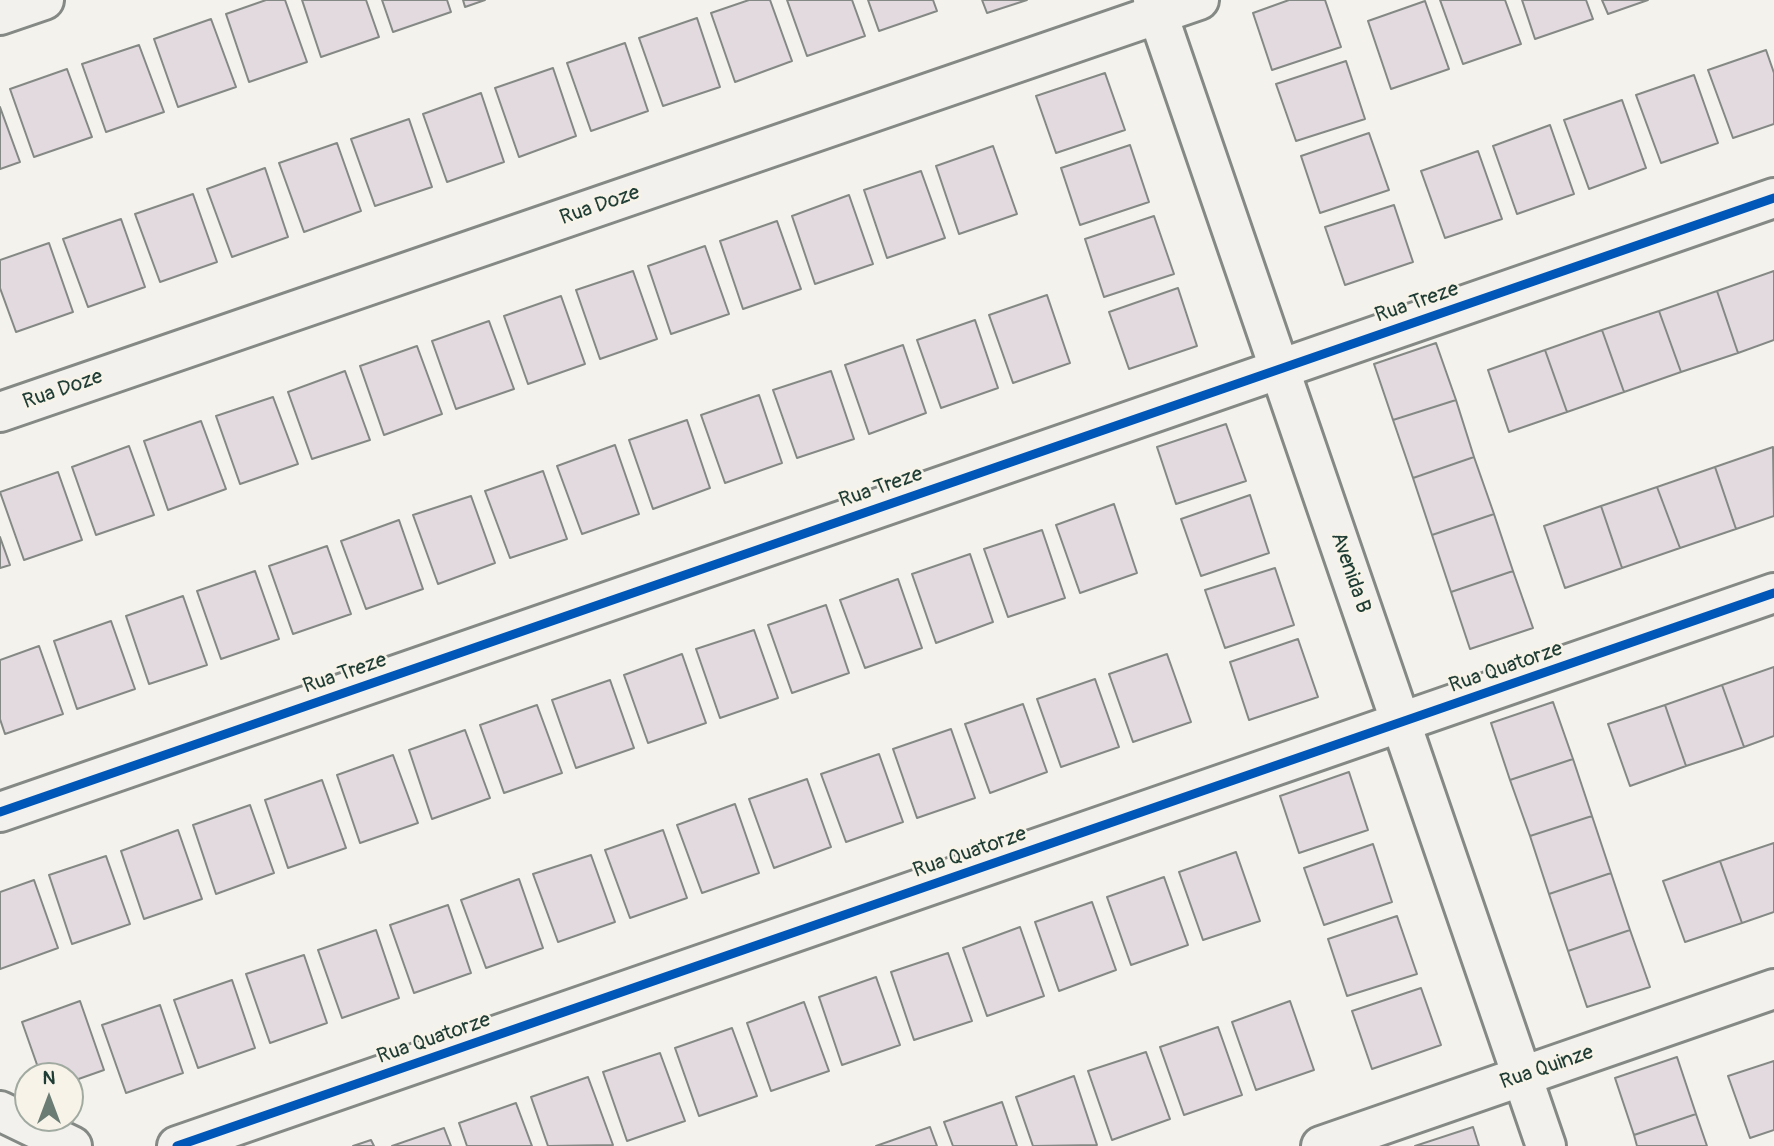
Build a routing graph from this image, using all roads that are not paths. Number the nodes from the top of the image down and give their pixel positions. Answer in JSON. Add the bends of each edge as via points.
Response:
{"nodes":[{"id":1,"x":44,"y":0,"type":"edge"},
{"id":2,"x":1199,"y":0,"type":"edge"},
{"id":3,"x":1155,"y":7,"type":"edge"},
{"id":4,"x":0,"y":15,"type":"edge"},
{"id":5,"x":1774,"y":198,"type":"edge"},
{"id":6,"x":1280,"y":369,"type":"junction"},
{"id":7,"x":0,"y":412,"type":"edge"},
{"id":8,"x":1774,"y":593,"type":"edge"},
{"id":9,"x":1401,"y":723,"type":"junction"},
{"id":10,"x":0,"y":812,"type":"edge"},
{"id":11,"x":1774,"y":989,"type":"edge"},
{"id":12,"x":1522,"y":1076,"type":"junction"},
{"id":13,"x":0,"y":1111,"type":"edge"},
{"id":14,"x":72,"y":1146,"type":"edge"},
{"id":15,"x":177,"y":1146,"type":"edge"},
{"id":16,"x":1321,"y":1146,"type":"edge"},
{"id":17,"x":1546,"y":1146,"type":"edge"}],
"edges":[{"from":1,"to":4,"type":"street"},
{"from":2,"to":3,"type":"street","name":"Rua Doze"},
{"from":3,"to":6,"type":"street","name":"Avenida B"},
{"from":3,"to":7,"type":"street","name":"Rua Doze"},
{"from":5,"to":6,"type":"street","name":"Rua Treze"},
{"from":6,"to":9,"type":"street","name":"Avenida B"},
{"from":6,"to":10,"type":"street","name":"Rua Treze"},
{"from":8,"to":9,"type":"street","name":"Rua Quatorze"},
{"from":9,"to":12,"type":"street","name":"Avenida B"},
{"from":9,"to":15,"type":"street","name":"Rua Quatorze"},
{"from":11,"to":12,"type":"street","name":"Rua Quinze"},
{"from":12,"to":16,"type":"street","name":"Rua Quinze"},
{"from":12,"to":17,"type":"street","name":"Avenida B"},
{"from":13,"to":14,"type":"street"}]}
